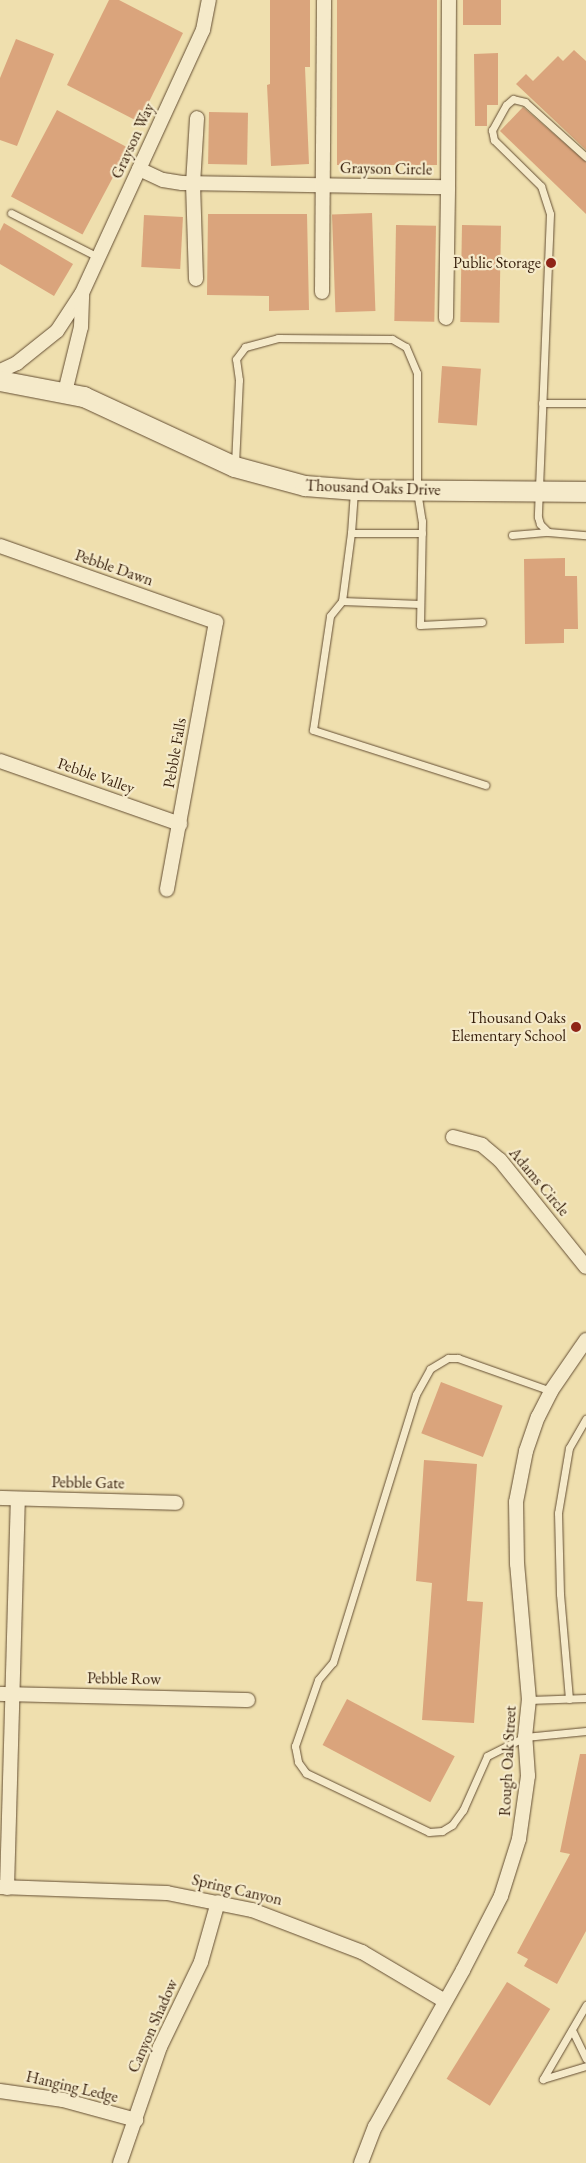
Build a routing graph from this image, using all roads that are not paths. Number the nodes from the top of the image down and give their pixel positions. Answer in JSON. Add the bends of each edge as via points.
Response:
{"nodes":[{"id":1,"x":209,"y":0,"type":"edge"},
{"id":2,"x":324,"y":0,"type":"edge"},
{"id":3,"x":449,"y":0,"type":"edge"},
{"id":4,"x":197,"y":118,"type":"dead end"},
{"id":5,"x":586,"y":157,"type":"edge"},
{"id":6,"x":139,"y":169,"type":"junction"},
{"id":7,"x":193,"y":184,"type":"junction"},
{"id":8,"x":322,"y":185,"type":"junction"},
{"id":9,"x":448,"y":187,"type":"junction"},
{"id":10,"x":11,"y":214,"type":"dead end"},
{"id":11,"x":98,"y":257,"type":"junction"},
{"id":12,"x":196,"y":279,"type":"dead end"},
{"id":13,"x":322,"y":292,"type":"dead end"},
{"id":14,"x":82,"y":293,"type":"junction"},
{"id":15,"x":446,"y":318,"type":"dead end"},
{"id":16,"x":0,"y":371,"type":"edge"},
{"id":17,"x":0,"y":382,"type":"edge"},
{"id":18,"x":65,"y":392,"type":"junction"},
{"id":19,"x":542,"y":403,"type":"junction"},
{"id":20,"x":586,"y":403,"type":"edge"},
{"id":21,"x":235,"y":467,"type":"junction"},
{"id":22,"x":354,"y":490,"type":"junction"},
{"id":23,"x":417,"y":491,"type":"junction"},
{"id":24,"x":541,"y":492,"type":"junction"},
{"id":25,"x":586,"y":492,"type":"edge"},
{"id":26,"x":351,"y":532,"type":"junction"},
{"id":27,"x":548,"y":532,"type":"junction"},
{"id":28,"x":422,"y":533,"type":"junction"},
{"id":29,"x":512,"y":535,"type":"dead end"},
{"id":30,"x":586,"y":535,"type":"edge"},
{"id":31,"x":0,"y":546,"type":"edge"},
{"id":32,"x":342,"y":601,"type":"junction"},
{"id":33,"x":420,"y":604,"type":"junction"},
{"id":34,"x":216,"y":622,"type":"joint"},
{"id":35,"x":482,"y":622,"type":"dead end"},
{"id":36,"x":0,"y":761,"type":"edge"},
{"id":37,"x":484,"y":785,"type":"dead end"},
{"id":38,"x":180,"y":824,"type":"junction"},
{"id":39,"x":167,"y":890,"type":"dead end"},
{"id":40,"x":452,"y":1137,"type":"dead end"},
{"id":41,"x":586,"y":1267,"type":"edge"},
{"id":42,"x":586,"y":1340,"type":"edge"},
{"id":43,"x":551,"y":1391,"type":"junction"},
{"id":44,"x":586,"y":1419,"type":"edge"},
{"id":45,"x":0,"y":1498,"type":"edge"},
{"id":46,"x":18,"y":1499,"type":"junction"},
{"id":47,"x":176,"y":1503,"type":"dead end"},
{"id":48,"x":6,"y":1694,"type":"edge"},
{"id":49,"x":586,"y":1698,"type":"edge"},
{"id":50,"x":569,"y":1699,"type":"junction"},
{"id":51,"x":248,"y":1700,"type":"dead end"},
{"id":52,"x":529,"y":1700,"type":"junction"},
{"id":53,"x":582,"y":1732,"type":"edge"},
{"id":54,"x":525,"y":1737,"type":"junction"},
{"id":55,"x":4,"y":1887,"type":"edge"},
{"id":56,"x":218,"y":1902,"type":"junction"},
{"id":57,"x":445,"y":2001,"type":"junction"},
{"id":58,"x":586,"y":2005,"type":"edge"},
{"id":59,"x":572,"y":2030,"type":"junction"},
{"id":60,"x":586,"y":2059,"type":"edge"},
{"id":61,"x":586,"y":2066,"type":"edge"},
{"id":62,"x":0,"y":2091,"type":"edge"},
{"id":63,"x":136,"y":2120,"type":"junction"},
{"id":64,"x":120,"y":2163,"type":"edge"},
{"id":65,"x":361,"y":2163,"type":"edge"}],
"edges":[{"from":1,"to":6,"type":"street","name":"Grayson Way","via":[[203,30]]},
{"from":2,"to":8,"type":"street"},
{"from":3,"to":9,"type":"street","name":"Grayson Circle"},
{"from":4,"to":7,"type":"street"},
{"from":5,"to":19,"type":"lane","via":[[525,102],[513,99],[506,104],[492,130],[494,140],[541,186],[550,214]]},
{"from":6,"to":7,"type":"street","name":"Grayson Circle","via":[[163,180]]},
{"from":6,"to":11,"type":"street","name":"Grayson Way"},
{"from":7,"to":8,"type":"street","name":"Grayson Circle"},
{"from":7,"to":12,"type":"street"},
{"from":8,"to":9,"type":"street","name":"Grayson Circle"},
{"from":8,"to":13,"type":"street"},
{"from":9,"to":15,"type":"street"},
{"from":10,"to":11,"type":"lane"},
{"from":11,"to":14,"type":"street","name":"Grayson Way"},
{"from":14,"to":16,"type":"street","name":"Grayson Way","via":[[57,331],[18,363]]},
{"from":14,"to":18,"type":"street","name":"Grayson Way","via":[[81,327]]},
{"from":17,"to":18,"type":"main road","name":"Thousand Oaks Drive"},
{"from":18,"to":21,"type":"main road","name":"Thousand Oaks Drive","via":[[136,419]]},
{"from":19,"to":20,"type":"lane"},
{"from":19,"to":24,"type":"lane"},
{"from":21,"to":22,"type":"main road","name":"Thousand Oaks Drive","via":[[305,486]]},
{"from":21,"to":23,"type":"lane","via":[[239,380],[236,360],[244,347],[278,338],[392,339],[406,347],[417,373]]},
{"from":22,"to":23,"type":"main road","name":"Thousand Oaks Drive"},
{"from":22,"to":26,"type":"lane"},
{"from":23,"to":24,"type":"main road","name":"Thousand Oaks Drive"},
{"from":23,"to":28,"type":"lane"},
{"from":24,"to":25,"type":"main road","name":"Thousand Oaks Drive"},
{"from":24,"to":27,"type":"lane","via":[[538,517]]},
{"from":26,"to":28,"type":"lane"},
{"from":26,"to":32,"type":"lane"},
{"from":27,"to":29,"type":"lane"},
{"from":27,"to":30,"type":"lane"},
{"from":28,"to":33,"type":"lane"},
{"from":31,"to":34,"type":"street","name":"Pebble Dawn"},
{"from":32,"to":33,"type":"lane"},
{"from":32,"to":37,"type":"lane","via":[[330,616],[313,730]]},
{"from":33,"to":35,"type":"lane","via":[[420,625]]},
{"from":34,"to":38,"type":"street","name":"Pebble Falls"},
{"from":36,"to":38,"type":"street","name":"Pebble Valley"},
{"from":38,"to":39,"type":"street","name":"Pebble Falls"},
{"from":40,"to":41,"type":"street","name":"Adams Circle","via":[[482,1145],[500,1160]]},
{"from":42,"to":43,"type":"street","name":"Rough Oak Street"},
{"from":43,"to":52,"type":"street","name":"Rough Oak Street","via":[[526,1451],[516,1502]]},
{"from":43,"to":54,"type":"lane","via":[[458,1358],[448,1358],[430,1369],[416,1394],[333,1662],[318,1680],[295,1746],[298,1762],[306,1773],[429,1832],[442,1831],[452,1825],[463,1810],[487,1756]]},
{"from":44,"to":50,"type":"lane","via":[[569,1448],[558,1513],[560,1594]]},
{"from":45,"to":46,"type":"street","name":"Pebble Gate"},
{"from":46,"to":47,"type":"street","name":"Pebble Gate"},
{"from":46,"to":48,"type":"street"},
{"from":48,"to":51,"type":"street","name":"Pebble Row"},
{"from":48,"to":55,"type":"street"},
{"from":49,"to":50,"type":"lane"},
{"from":50,"to":52,"type":"lane"},
{"from":52,"to":54,"type":"street","name":"Rough Oak Street"},
{"from":53,"to":54,"type":"lane"},
{"from":54,"to":57,"type":"street","name":"Rough Oak Street","via":[[528,1776],[525,1808],[510,1870],[497,1904]]},
{"from":55,"to":56,"type":"street","name":"Spring Canyon","via":[[167,1893]]},
{"from":56,"to":57,"type":"street","name":"Spring Canyon","via":[[275,1916],[322,1934],[362,1952]]},
{"from":56,"to":63,"type":"street","name":"Canyon Shadow","via":[[201,1962],[160,2048]]},
{"from":57,"to":65,"type":"street","name":"Rough Oak Street","via":[[376,2127]]},
{"from":58,"to":59,"type":"lane"},
{"from":59,"to":60,"type":"lane"},
{"from":59,"to":61,"type":"lane","via":[[543,2079]]},
{"from":62,"to":63,"type":"street","name":"Hanging Ledge","via":[[63,2100]]},
{"from":63,"to":64,"type":"street","name":"Canyon Shadow"}]}
